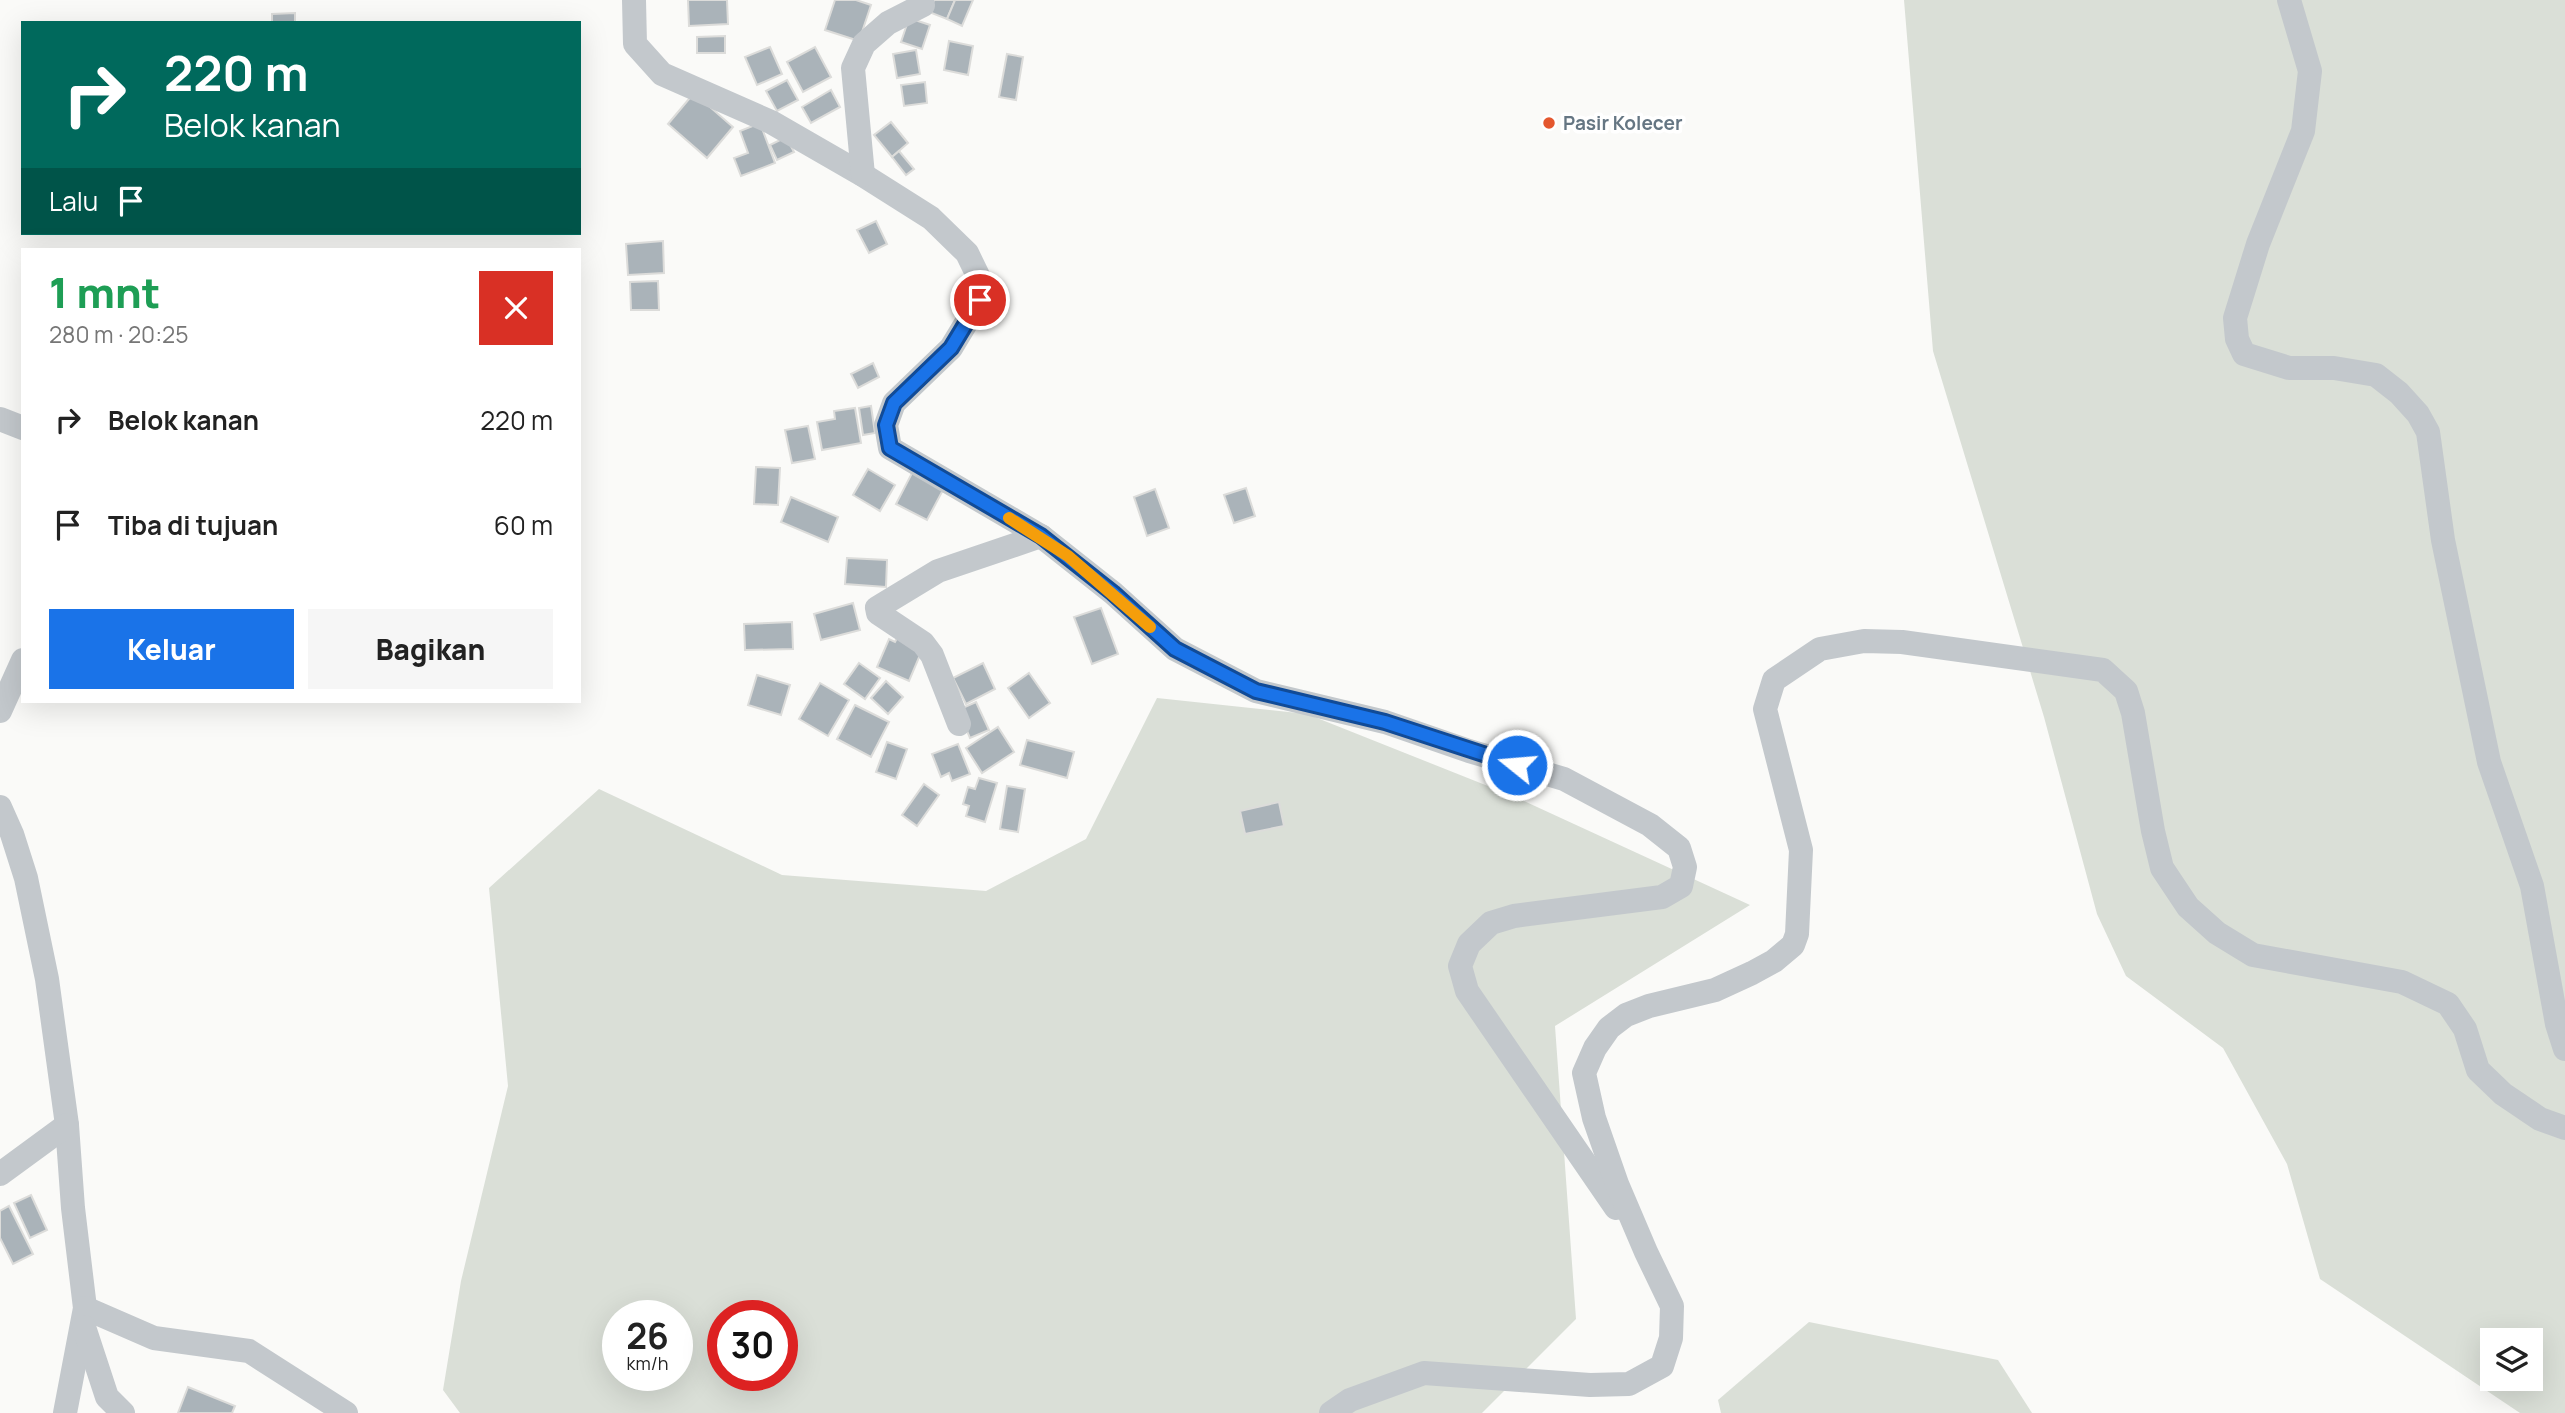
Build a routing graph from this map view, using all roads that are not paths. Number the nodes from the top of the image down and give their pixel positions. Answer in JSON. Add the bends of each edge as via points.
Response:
{"nodes":[{"id":1,"x":634,"y":0,"type":"edge"},
{"id":2,"x":2289,"y":0,"type":"edge"},
{"id":3,"x":923,"y":5,"type":"dead end"},
{"id":4,"x":863,"y":175,"type":"junction"},
{"id":5,"x":0,"y":419,"type":"edge"},
{"id":6,"x":21,"y":427,"type":"edge"},
{"id":7,"x":1041,"y":536,"type":"junction"},
{"id":8,"x":21,"y":664,"type":"edge"},
{"id":9,"x":0,"y":711,"type":"edge"},
{"id":10,"x":959,"y":724,"type":"dead end"},
{"id":11,"x":0,"y":807,"type":"edge"},
{"id":12,"x":2565,"y":1049,"type":"edge"},
{"id":13,"x":67,"y":1125,"type":"junction"},
{"id":14,"x":2565,"y":1128,"type":"edge"},
{"id":15,"x":0,"y":1174,"type":"edge"},
{"id":16,"x":1646,"y":1252,"type":"junction"},
{"id":17,"x":84,"y":1316,"type":"junction"},
{"id":18,"x":65,"y":1413,"type":"edge"},
{"id":19,"x":124,"y":1413,"type":"edge"},
{"id":20,"x":346,"y":1413,"type":"edge"},
{"id":21,"x":1331,"y":1413,"type":"edge"}],
"edges":[{"from":1,"to":4,"type":"street","via":[[635,44],[662,74],[771,122]]},
{"from":2,"to":12,"type":"street","via":[[2310,71],[2303,131],[2238,306],[2237,339],[2244,354],[2289,368],[2334,368],[2376,375],[2412,407],[2428,432],[2443,540],[2488,762],[2532,886]]},
{"from":3,"to":4,"type":"street","via":[[888,23],[864,44],[853,68]]},
{"from":4,"to":7,"type":"street","via":[[931,218],[967,254],[982,284],[980,300],[951,348],[894,403],[886,425],[890,448]]},
{"from":5,"to":6,"type":"street"},
{"from":7,"to":10,"type":"street","via":[[938,571],[877,608],[932,655]]},
{"from":7,"to":16,"type":"street","via":[[1175,649],[1256,691],[1385,722],[1564,779],[1650,825],[1679,848],[1685,867],[1681,886],[1662,897],[1491,923],[1469,944],[1460,966],[1466,991]]},
{"from":8,"to":9,"type":"street"},
{"from":11,"to":13,"type":"street","via":[[26,878],[47,979]]},
{"from":13,"to":15,"type":"street"},
{"from":13,"to":17,"type":"street"},
{"from":14,"to":16,"type":"street","via":[[2540,1119],[2478,1070],[2465,1029],[2448,1004],[2402,982],[2253,955],[2217,933],[2188,907],[2162,868],[2126,691],[2103,670],[1902,642],[1864,641],[1820,649],[1801,661],[1774,680],[1765,709],[1801,850],[1793,945],[1774,961],[1715,990],[1626,1015],[1609,1028],[1584,1073],[1617,1184]]},
{"from":16,"to":21,"type":"street","via":[[1672,1306],[1671,1338],[1662,1366],[1629,1384],[1424,1373],[1350,1400]]},
{"from":17,"to":18,"type":"street"},
{"from":17,"to":19,"type":"street","via":[[107,1397]]},
{"from":17,"to":20,"type":"street","via":[[154,1338],[249,1351]]}]}
